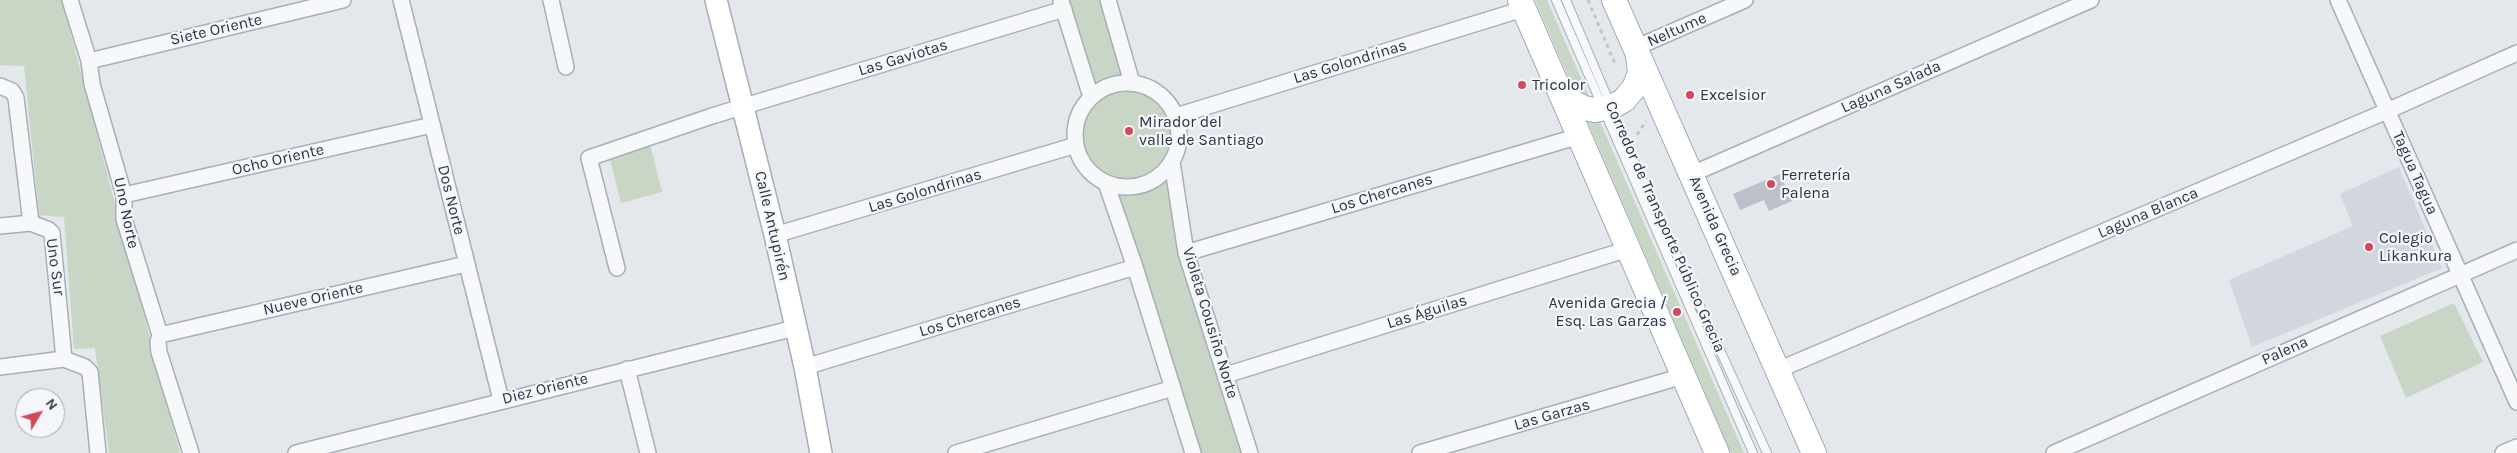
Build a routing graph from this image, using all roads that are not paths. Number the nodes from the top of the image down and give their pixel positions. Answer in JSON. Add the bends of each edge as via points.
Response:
{"nodes":[{"id":1,"x":70,"y":0,"type":"edge"},
{"id":2,"x":343,"y":0,"type":"edge"},
{"id":3,"x":401,"y":0,"type":"edge"},
{"id":4,"x":551,"y":0,"type":"edge"},
{"id":5,"x":716,"y":0,"type":"edge"},
{"id":6,"x":1108,"y":0,"type":"edge"},
{"id":7,"x":1556,"y":0,"type":"edge"},
{"id":8,"x":1566,"y":0,"type":"edge"},
{"id":9,"x":1614,"y":0,"type":"edge"},
{"id":10,"x":1746,"y":0,"type":"edge"},
{"id":11,"x":2091,"y":0,"type":"edge"},
{"id":12,"x":2338,"y":0,"type":"edge"},
{"id":13,"x":1062,"y":4,"type":"edge"},
{"id":14,"x":1522,"y":4,"type":"edge"},
{"id":15,"x":1635,"y":48,"type":"junction"},
{"id":16,"x":2517,"y":53,"type":"edge"},
{"id":17,"x":89,"y":60,"type":"junction"},
{"id":18,"x":566,"y":67,"type":"dead end"},
{"id":19,"x":1553,"y":76,"type":"junction"},
{"id":20,"x":1132,"y":83,"type":"junction"},
{"id":21,"x":0,"y":86,"type":"edge"},
{"id":22,"x":1091,"y":97,"type":"junction"},
{"id":23,"x":743,"y":107,"type":"junction"},
{"id":24,"x":1608,"y":108,"type":"junction"},
{"id":25,"x":2387,"y":111,"type":"junction"},
{"id":26,"x":1176,"y":116,"type":"junction"},
{"id":27,"x":432,"y":125,"type":"junction"},
{"id":28,"x":1578,"y":136,"type":"junction"},
{"id":29,"x":1076,"y":145,"type":"junction"},
{"id":30,"x":1172,"y":162,"type":"junction"},
{"id":31,"x":1692,"y":174,"type":"junction"},
{"id":32,"x":1106,"y":183,"type":"junction"},
{"id":33,"x":124,"y":195,"type":"junction"},
{"id":34,"x":31,"y":223,"type":"junction"},
{"id":35,"x":0,"y":226,"type":"edge"},
{"id":36,"x":775,"y":235,"type":"junction"},
{"id":37,"x":1628,"y":249,"type":"junction"},
{"id":38,"x":2517,"y":250,"type":"edge"},
{"id":39,"x":1186,"y":253,"type":"junction"},
{"id":40,"x":466,"y":264,"type":"junction"},
{"id":41,"x":1135,"y":267,"type":"junction"},
{"id":42,"x":617,"y":268,"type":"dead end"},
{"id":43,"x":2460,"y":275,"type":"junction"},
{"id":44,"x":795,"y":328,"type":"junction"},
{"id":45,"x":160,"y":335,"type":"junction"},
{"id":46,"x":64,"y":360,"type":"junction"},
{"id":47,"x":0,"y":367,"type":"edge"},
{"id":48,"x":805,"y":368,"type":"junction"},
{"id":49,"x":627,"y":369,"type":"junction"},
{"id":50,"x":1778,"y":370,"type":"junction"},
{"id":51,"x":1226,"y":375,"type":"junction"},
{"id":52,"x":1683,"y":376,"type":"junction"},
{"id":53,"x":1173,"y":388,"type":"junction"},
{"id":54,"x":501,"y":400,"type":"junction"},
{"id":55,"x":2517,"y":402,"type":"edge"},
{"id":56,"x":2517,"y":447,"type":"edge"},
{"id":57,"x":98,"y":453,"type":"edge"},
{"id":58,"x":192,"y":453,"type":"edge"},
{"id":59,"x":296,"y":453,"type":"edge"},
{"id":60,"x":648,"y":453,"type":"edge"},
{"id":61,"x":821,"y":453,"type":"edge"},
{"id":62,"x":956,"y":453,"type":"edge"},
{"id":63,"x":1193,"y":453,"type":"edge"},
{"id":64,"x":1250,"y":453,"type":"edge"},
{"id":65,"x":1420,"y":453,"type":"edge"},
{"id":66,"x":1716,"y":453,"type":"edge"},
{"id":67,"x":1753,"y":453,"type":"edge"},
{"id":68,"x":1767,"y":453,"type":"edge"},
{"id":69,"x":1814,"y":453,"type":"edge"},
{"id":70,"x":2054,"y":453,"type":"edge"},
{"id":71,"x":2503,"y":453,"type":"edge"}],
"edges":[{"from":1,"to":17,"type":"street","name":"Uno Norte"},
{"from":2,"to":17,"type":"street","name":"Siete Oriente"},
{"from":3,"to":27,"type":"street","name":"Dos Norte"},
{"from":4,"to":18,"type":"street"},
{"from":5,"to":23,"type":"street","name":"Calle Antupirén"},
{"from":6,"to":20,"type":"street"},
{"from":7,"to":24,"type":"lane","name":"Corredor de Transporte Público Grecia"},
{"from":8,"to":24,"type":"lane","name":"Corredor de Transporte Público Grecia"},
{"from":9,"to":15,"type":"main road","name":"Avenida Grecia"},
{"from":10,"to":15,"type":"street","name":"Neltume"},
{"from":11,"to":31,"type":"street","name":"Laguna Salada"},
{"from":12,"to":25,"type":"street","name":"Tagua Tagua"},
{"from":13,"to":22,"type":"street"},
{"from":13,"to":23,"type":"street","name":"Las Gaviotas"},
{"from":14,"to":19,"type":"main road"},
{"from":14,"to":26,"type":"street","name":"Las Golondrinas"},
{"from":15,"to":24,"type":"main road","via":[[1640,64],[1638,81],[1629,95]]},
{"from":15,"to":31,"type":"main road","name":"Avenida Grecia"},
{"from":16,"to":25,"type":"street","name":"Laguna Blanca"},
{"from":17,"to":33,"type":"street","name":"Uno Norte","via":[[92,84]]},
{"from":19,"to":24,"type":"main road","via":[[1559,88],[1574,103],[1584,108]]},
{"from":19,"to":28,"type":"main road"},
{"from":20,"to":22,"type":"street","via":[[1110,86]]},
{"from":20,"to":26,"type":"street","via":[[1159,93]]},
{"from":21,"to":34,"type":"street","name":"Uno Sur","via":[[12,91],[16,98]]},
{"from":22,"to":29,"type":"street","via":[[1080,111],[1075,128]]},
{"from":23,"to":36,"type":"street","name":"Calle Antupirén"},
{"from":23,"to":42,"type":"street","name":"Las Gaviotas","via":[[589,158]]},
{"from":24,"to":67,"type":"lane","name":"Corredor de Transporte Público Grecia"},
{"from":24,"to":68,"type":"lane","name":"Corredor de Transporte Público Grecia"},
{"from":25,"to":43,"type":"street","name":"Tagua Tagua"},
{"from":25,"to":50,"type":"street","name":"Laguna Blanca"},
{"from":26,"to":30,"type":"street","via":[[1178,147]]},
{"from":27,"to":33,"type":"street","name":"Ocho Oriente"},
{"from":27,"to":40,"type":"street","name":"Dos Norte"},
{"from":28,"to":37,"type":"main road"},
{"from":28,"to":39,"type":"street","name":"Los Chercanes"},
{"from":29,"to":32,"type":"street","via":[[1087,168]]},
{"from":29,"to":36,"type":"street","name":"Las Golondrinas"},
{"from":30,"to":32,"type":"street","via":[[1163,174],[1136,187]]},
{"from":30,"to":39,"type":"street","name":"Violeta Cousiño Norte"},
{"from":31,"to":50,"type":"main road","name":"Avenida Grecia"},
{"from":32,"to":41,"type":"street"},
{"from":33,"to":45,"type":"street","name":"Uno Norte","via":[[124,219]]},
{"from":34,"to":35,"type":"street"},
{"from":34,"to":46,"type":"street","name":"Uno Sur","via":[[49,230],[54,238]]},
{"from":36,"to":44,"type":"street","name":"Calle Antupirén"},
{"from":37,"to":51,"type":"street","name":"Las Águilas"},
{"from":37,"to":52,"type":"main road"},
{"from":38,"to":43,"type":"street","name":"Palena"},
{"from":39,"to":51,"type":"street","name":"Violeta Cousiño Norte"},
{"from":40,"to":45,"type":"street","name":"Nueve Oriente"},
{"from":40,"to":54,"type":"street","name":"Dos Norte"},
{"from":41,"to":48,"type":"street","name":"Los Chercanes"},
{"from":41,"to":53,"type":"street"},
{"from":43,"to":55,"type":"street","name":"Tagua Tagua"},
{"from":43,"to":70,"type":"street","name":"Palena"},
{"from":44,"to":48,"type":"street","name":"Calle Antupirén"},
{"from":44,"to":49,"type":"street","name":"Diez Oriente"},
{"from":45,"to":58,"type":"street","name":"Uno Norte","via":[[159,352]]},
{"from":46,"to":47,"type":"street"},
{"from":46,"to":57,"type":"street","via":[[90,372]]},
{"from":48,"to":61,"type":"street","name":"Calle Antupirén"},
{"from":49,"to":54,"type":"street","name":"Diez Oriente"},
{"from":49,"to":60,"type":"street"},
{"from":50,"to":69,"type":"main road","name":"Avenida Grecia"},
{"from":51,"to":64,"type":"street","name":"Violeta Cousiño Norte"},
{"from":52,"to":65,"type":"street","name":"Las Garzas"},
{"from":52,"to":66,"type":"main road"},
{"from":53,"to":62,"type":"street"},
{"from":53,"to":63,"type":"street"},
{"from":54,"to":59,"type":"street","name":"Diez Oriente"},
{"from":56,"to":71,"type":"street"}]}
